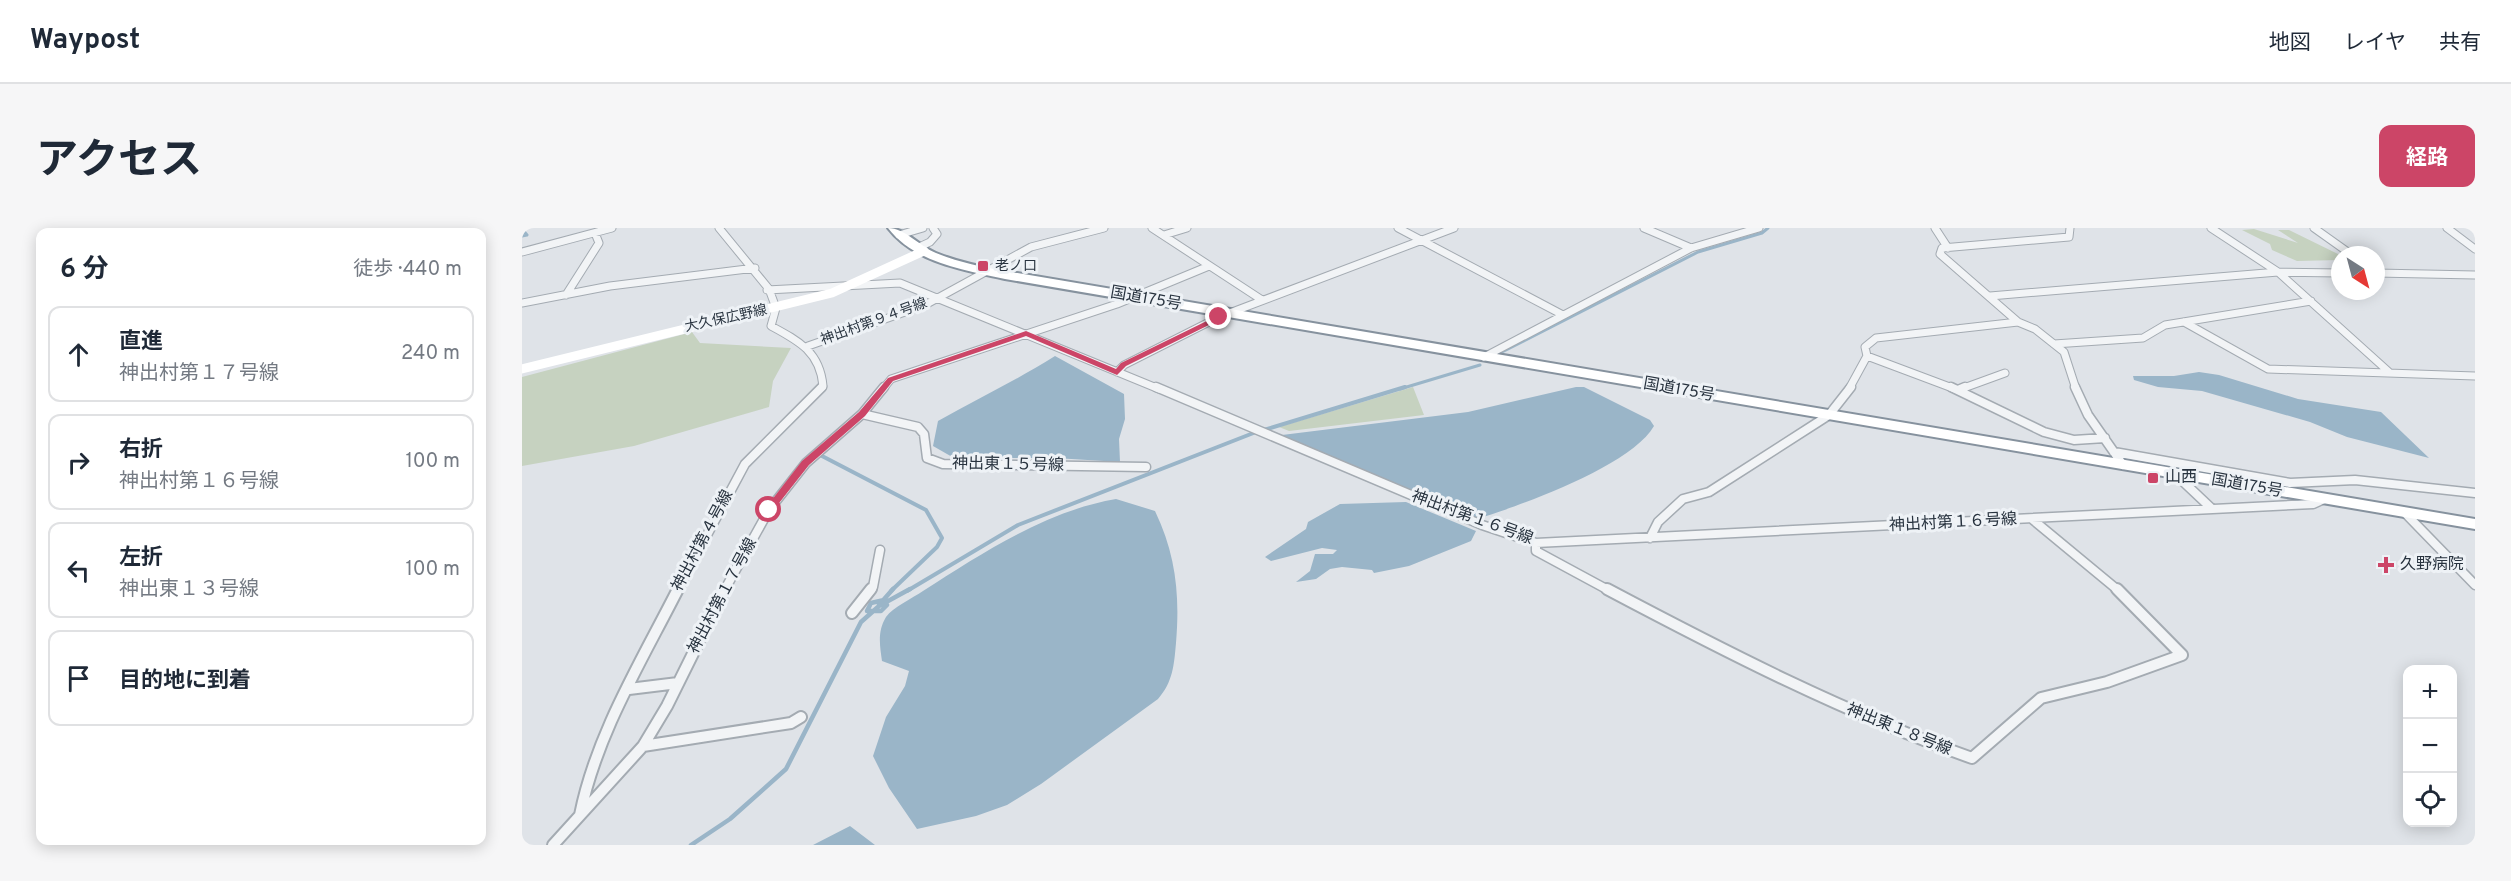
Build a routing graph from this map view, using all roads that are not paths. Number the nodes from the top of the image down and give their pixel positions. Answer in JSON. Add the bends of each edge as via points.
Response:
{"nodes":[{"id":1,"x":612,"y":228,"type":"edge"},
{"id":2,"x":719,"y":228,"type":"edge"},
{"id":3,"x":923,"y":228,"type":"edge"},
{"id":4,"x":933,"y":228,"type":"edge"},
{"id":5,"x":1104,"y":228,"type":"edge"},
{"id":6,"x":1152,"y":228,"type":"edge"},
{"id":7,"x":1187,"y":228,"type":"edge"},
{"id":8,"x":1398,"y":228,"type":"edge"},
{"id":9,"x":1454,"y":228,"type":"edge"},
{"id":10,"x":1644,"y":228,"type":"edge"},
{"id":11,"x":1759,"y":228,"type":"edge"},
{"id":12,"x":1935,"y":228,"type":"edge"},
{"id":13,"x":2070,"y":228,"type":"edge"},
{"id":14,"x":2211,"y":228,"type":"edge"},
{"id":15,"x":2314,"y":228,"type":"edge"},
{"id":16,"x":2447,"y":228,"type":"edge"},
{"id":17,"x":896,"y":231,"type":"edge"},
{"id":18,"x":595,"y":233,"type":"junction"},
{"id":19,"x":1164,"y":236,"type":"junction"},
{"id":20,"x":1421,"y":240,"type":"junction"},
{"id":21,"x":2339,"y":246,"type":"edge"},
{"id":22,"x":1948,"y":248,"type":"junction"},
{"id":23,"x":1691,"y":249,"type":"junction"},
{"id":24,"x":2475,"y":249,"type":"edge"},
{"id":25,"x":921,"y":250,"type":"junction"},
{"id":26,"x":522,"y":252,"type":"edge"},
{"id":27,"x":1209,"y":266,"type":"junction"},
{"id":28,"x":755,"y":268,"type":"junction"},
{"id":29,"x":987,"y":271,"type":"junction"},
{"id":30,"x":2278,"y":272,"type":"junction"},
{"id":31,"x":2331,"y":273,"type":"edge"},
{"id":32,"x":2385,"y":273,"type":"edge"},
{"id":33,"x":2475,"y":275,"type":"edge"},
{"id":34,"x":852,"y":285,"type":"junction"},
{"id":35,"x":767,"y":290,"type":"junction"},
{"id":36,"x":566,"y":295,"type":"junction"},
{"id":37,"x":1990,"y":296,"type":"junction"},
{"id":38,"x":941,"y":297,"type":"junction"},
{"id":39,"x":1130,"y":297,"type":"junction"},
{"id":40,"x":1262,"y":300,"type":"junction"},
{"id":41,"x":2311,"y":301,"type":"junction"},
{"id":42,"x":522,"y":303,"type":"edge"},
{"id":43,"x":776,"y":308,"type":"junction"},
{"id":44,"x":1230,"y":313,"type":"junction"},
{"id":45,"x":1563,"y":315,"type":"junction"},
{"id":46,"x":2019,"y":322,"type":"junction"},
{"id":47,"x":2184,"y":322,"type":"junction"},
{"id":48,"x":1026,"y":333,"type":"junction"},
{"id":49,"x":2054,"y":344,"type":"junction"},
{"id":50,"x":808,"y":346,"type":"junction"},
{"id":51,"x":1868,"y":356,"type":"junction"},
{"id":52,"x":1484,"y":357,"type":"junction"},
{"id":53,"x":522,"y":369,"type":"edge"},
{"id":54,"x":1117,"y":372,"type":"junction"},
{"id":55,"x":2389,"y":372,"type":"junction"},
{"id":56,"x":2005,"y":373,"type":"dead end"},
{"id":57,"x":2475,"y":376,"type":"edge"},
{"id":58,"x":1958,"y":390,"type":"junction"},
{"id":59,"x":862,"y":414,"type":"junction"},
{"id":60,"x":1829,"y":415,"type":"junction"},
{"id":61,"x":2105,"y":438,"type":"junction"},
{"id":62,"x":2114,"y":452,"type":"junction"},
{"id":63,"x":2123,"y":465,"type":"junction"},
{"id":64,"x":1146,"y":467,"type":"dead end"},
{"id":65,"x":2174,"y":473,"type":"junction"},
{"id":66,"x":2475,"y":493,"type":"edge"},
{"id":67,"x":2324,"y":499,"type":"junction"},
{"id":68,"x":2211,"y":508,"type":"junction"},
{"id":69,"x":2404,"y":512,"type":"junction"},
{"id":70,"x":2032,"y":519,"type":"junction"},
{"id":71,"x":2475,"y":524,"type":"edge"},
{"id":72,"x":1650,"y":538,"type":"junction"},
{"id":73,"x":1536,"y":543,"type":"junction"},
{"id":74,"x":880,"y":550,"type":"dead end"},
{"id":75,"x":2475,"y":585,"type":"edge"},
{"id":76,"x":852,"y":613,"type":"dead end"},
{"id":77,"x":678,"y":683,"type":"junction"},
{"id":78,"x":629,"y":688,"type":"junction"},
{"id":79,"x":801,"y":717,"type":"dead end"},
{"id":80,"x":643,"y":746,"type":"junction"},
{"id":81,"x":579,"y":817,"type":"junction"},
{"id":82,"x":553,"y":845,"type":"edge"}],
"edges":[{"from":1,"to":18,"type":"street"},
{"from":2,"to":28,"type":"street"},
{"from":3,"to":17,"type":"street"},
{"from":4,"to":25,"type":"street","via":[[937,234]]},
{"from":5,"to":29,"type":"street","name":"神出村第９４号線","via":[[1031,248]]},
{"from":6,"to":19,"type":"street"},
{"from":7,"to":19,"type":"street"},
{"from":8,"to":20,"type":"street"},
{"from":9,"to":20,"type":"street"},
{"from":10,"to":23,"type":"street"},
{"from":11,"to":23,"type":"street"},
{"from":12,"to":22,"type":"street"},
{"from":13,"to":22,"type":"street","via":[[2069,237]]},
{"from":14,"to":30,"type":"street"},
{"from":15,"to":21,"type":"street"},
{"from":16,"to":24,"type":"street"},
{"from":17,"to":25,"type":"highway","name":"国道175号"},
{"from":18,"to":26,"type":"street"},
{"from":18,"to":36,"type":"street","via":[[599,243]]},
{"from":19,"to":27,"type":"street"},
{"from":20,"to":40,"type":"street"},
{"from":20,"to":45,"type":"street"},
{"from":22,"to":37,"type":"street","via":[[1942,248],[1940,254]]},
{"from":23,"to":45,"type":"street"},
{"from":25,"to":29,"type":"highway","name":"国道175号"},
{"from":25,"to":34,"type":"street","name":"大久保広野線"},
{"from":27,"to":39,"type":"street","name":"神出村第１７号線"},
{"from":27,"to":40,"type":"street"},
{"from":28,"to":35,"type":"street"},
{"from":28,"to":36,"type":"street"},
{"from":29,"to":38,"type":"street","name":"神出村第９４号線"},
{"from":29,"to":39,"type":"highway","name":"国道175号"},
{"from":30,"to":31,"type":"street"},
{"from":30,"to":37,"type":"street"},
{"from":30,"to":41,"type":"street"},
{"from":32,"to":33,"type":"street"},
{"from":34,"to":35,"type":"street","name":"神出村第１６号線"},
{"from":34,"to":38,"type":"street","name":"神出村第１６号線","via":[[900,283]]},
{"from":34,"to":43,"type":"street","name":"大久保広野線"},
{"from":35,"to":43,"type":"street"},
{"from":36,"to":42,"type":"street"},
{"from":37,"to":46,"type":"street"},
{"from":38,"to":48,"type":"street","name":"神出村第１６号線"},
{"from":38,"to":50,"type":"street","name":"神出村第９４号線"},
{"from":39,"to":44,"type":"highway","name":"国道175号"},
{"from":39,"to":48,"type":"street","name":"神出村第１７号線"},
{"from":40,"to":44,"type":"street"},
{"from":41,"to":47,"type":"street"},
{"from":41,"to":55,"type":"street"},
{"from":43,"to":50,"type":"street","via":[[771,326]]},
{"from":43,"to":53,"type":"street","name":"大久保広野線"},
{"from":44,"to":52,"type":"highway","name":"国道175号"},
{"from":44,"to":54,"type":"street"},
{"from":45,"to":52,"type":"street"},
{"from":46,"to":49,"type":"street","via":[[2036,329]]},
{"from":46,"to":51,"type":"street","via":[[1876,338],[1865,347]]},
{"from":47,"to":49,"type":"street","via":[[2165,326],[2143,338]]},
{"from":47,"to":55,"type":"street","via":[[2268,369]]},
{"from":48,"to":54,"type":"street","name":"神出村第１６号線"},
{"from":48,"to":59,"type":"street","name":"神出村第１７号線","via":[[891,379]]},
{"from":49,"to":61,"type":"street","via":[[2064,352],[2088,415]]},
{"from":50,"to":78,"type":"street","name":"神出村第４号線","via":[[815,352],[824,386],[746,464],[720,507]]},
{"from":51,"to":58,"type":"street"},
{"from":51,"to":60,"type":"street"},
{"from":52,"to":60,"type":"highway","name":"国道175号"},
{"from":54,"to":73,"type":"street","name":"神出村第１６号線","via":[[1482,525]]},
{"from":55,"to":57,"type":"street"},
{"from":56,"to":58,"type":"street"},
{"from":58,"to":61,"type":"street","via":[[2044,432],[2074,440]]},
{"from":59,"to":64,"type":"street","name":"神出東１５号線","via":[[918,427],[924,434],[927,458],[943,464]]},
{"from":59,"to":77,"type":"street","name":"神出村第１７号線","via":[[806,463],[769,510]]},
{"from":60,"to":63,"type":"highway","name":"国道175号"},
{"from":60,"to":72,"type":"street","via":[[1709,492],[1683,499],[1658,522]]},
{"from":61,"to":62,"type":"street"},
{"from":62,"to":63,"type":"street"},
{"from":62,"to":66,"type":"street","via":[[2290,483],[2355,480]]},
{"from":63,"to":65,"type":"highway","name":"国道175号"},
{"from":65,"to":67,"type":"highway","name":"国道175号"},
{"from":65,"to":68,"type":"street"},
{"from":67,"to":68,"type":"street","name":"神出村第１６号線","via":[[2313,504]]},
{"from":67,"to":69,"type":"highway","name":"国道175号"},
{"from":68,"to":70,"type":"street","name":"神出村第１６号線"},
{"from":69,"to":71,"type":"highway","name":"国道175号"},
{"from":69,"to":75,"type":"street"},
{"from":70,"to":72,"type":"street","name":"神出村第１６号線"},
{"from":70,"to":73,"type":"street","name":"神出東１８号線","via":[[2082,563],[2111,582],[2182,655],[2107,682],[2041,698],[1972,758],[1910,738],[1814,696],[1546,558],[1536,551]]},
{"from":72,"to":73,"type":"street","name":"神出村第１６号線"},
{"from":74,"to":76,"type":"street","via":[[873,587]]},
{"from":77,"to":78,"type":"street"},
{"from":77,"to":80,"type":"street","name":"神出村第１７号線"},
{"from":78,"to":81,"type":"street","name":"神出村第４号線","via":[[609,725]]},
{"from":79,"to":80,"type":"street","via":[[791,723]]},
{"from":80,"to":81,"type":"street","name":"神出村第１７号線"},
{"from":81,"to":82,"type":"street","name":"神出村第１７号線"}]}
